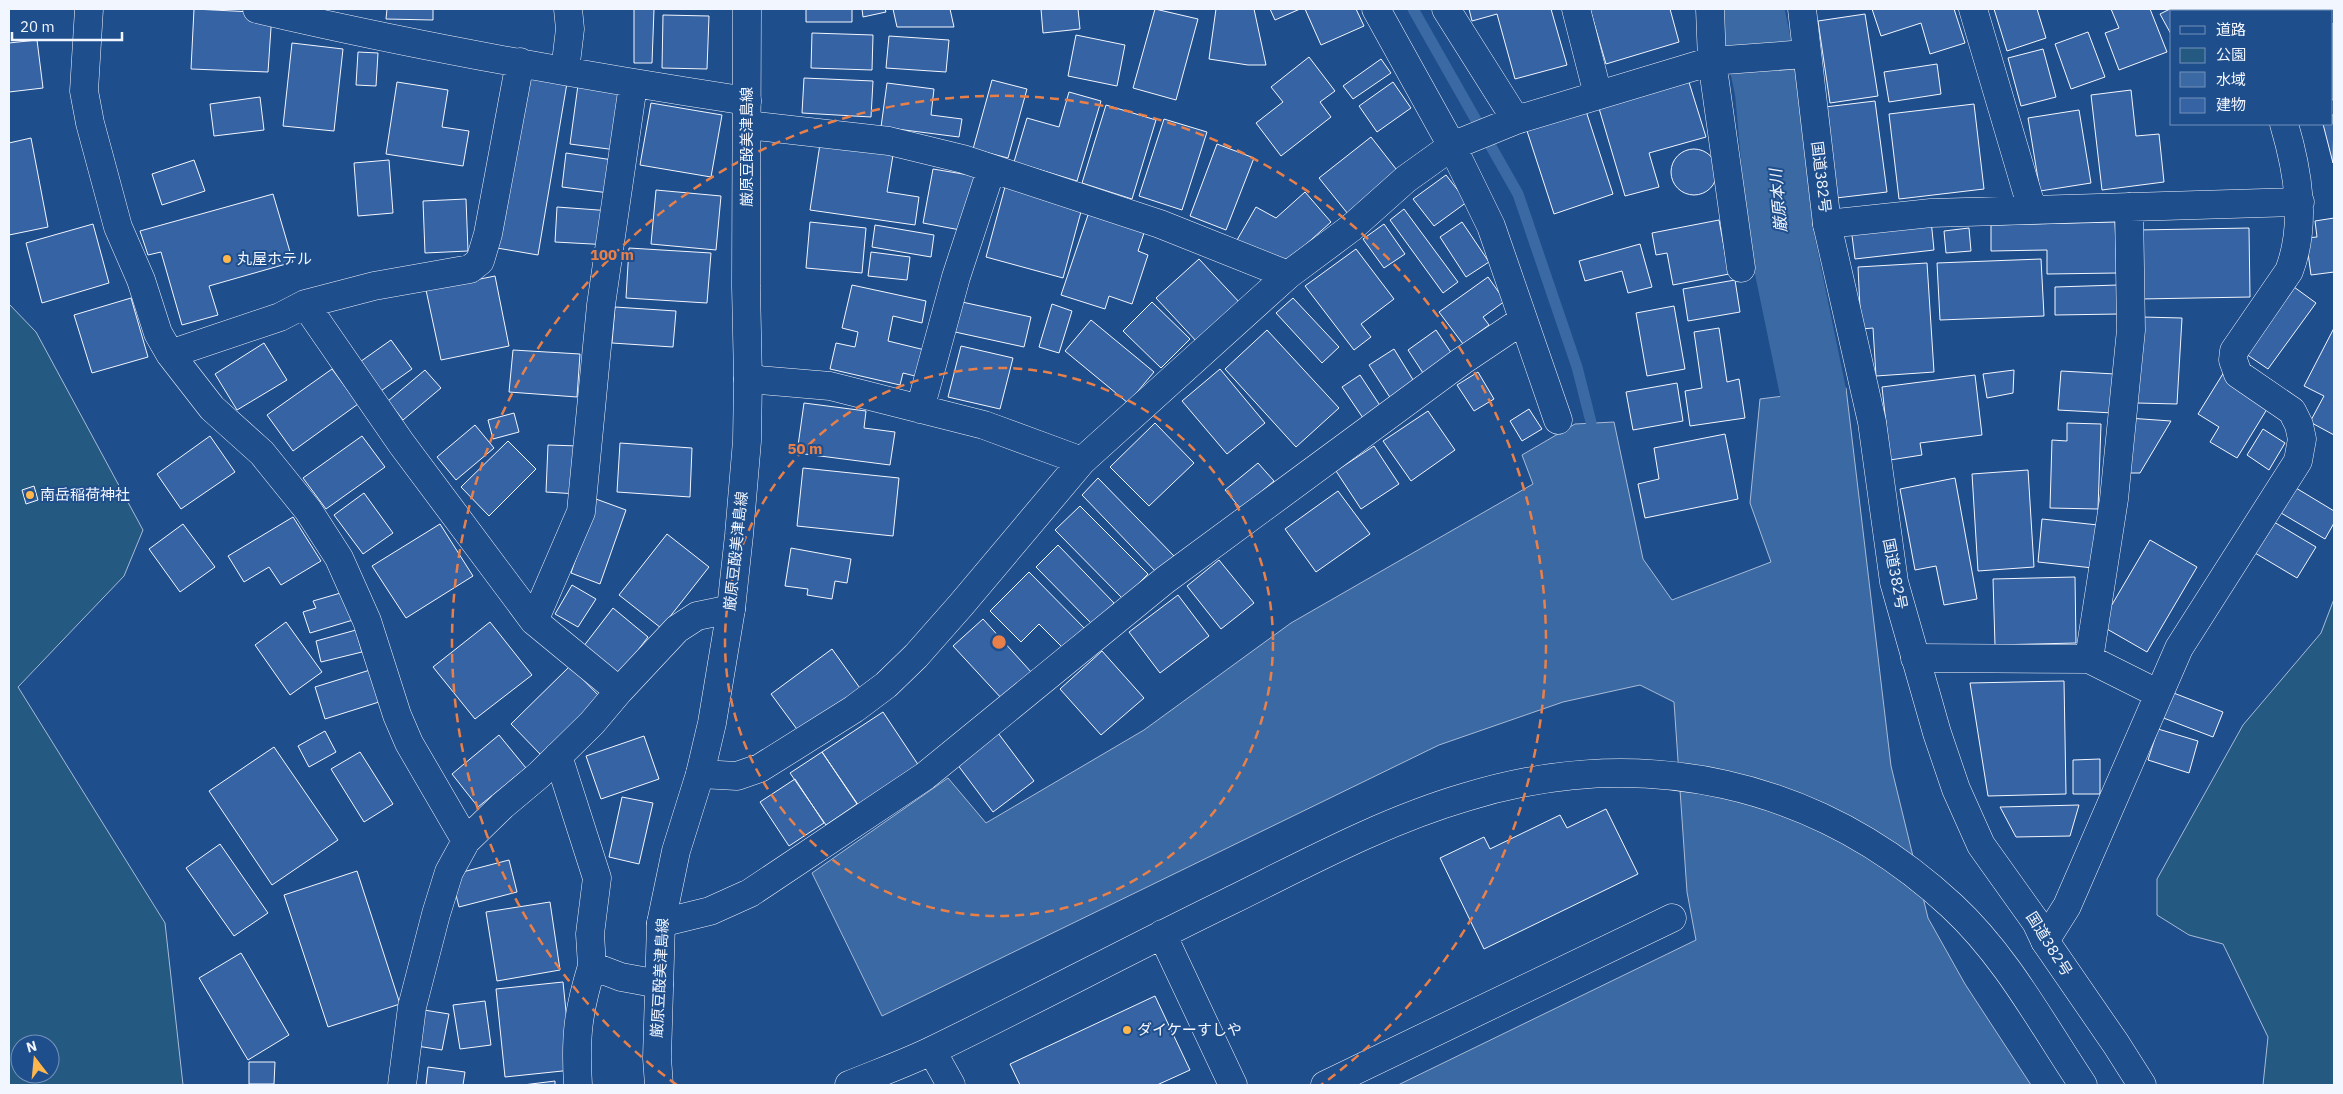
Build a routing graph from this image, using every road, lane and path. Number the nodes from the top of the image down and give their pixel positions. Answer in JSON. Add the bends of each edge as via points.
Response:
{"nodes":[{"id":1,"x":89,"y":9,"type":"edge"},
{"id":2,"x":257,"y":9,"type":"edge"},
{"id":3,"x":568,"y":9,"type":"edge"},
{"id":4,"x":747,"y":9,"type":"edge"},
{"id":5,"x":1376,"y":9,"type":"edge"},
{"id":6,"x":1446,"y":9,"type":"edge"},
{"id":7,"x":1576,"y":9,"type":"edge"},
{"id":8,"x":1710,"y":9,"type":"edge"},
{"id":9,"x":1973,"y":9,"type":"edge"},
{"id":10,"x":1806,"y":10,"type":"edge"},
{"id":11,"x":1798,"y":54,"type":"junction"},
{"id":12,"x":1720,"y":60,"type":"junction"},
{"id":13,"x":520,"y":62,"type":"junction"},
{"id":14,"x":565,"y":71,"type":"junction"},
{"id":15,"x":632,"y":92,"type":"dead end"},
{"id":16,"x":1598,"y":95,"type":"junction"},
{"id":17,"x":747,"y":113,"type":"junction"},
{"id":18,"x":1510,"y":123,"type":"junction"},
{"id":19,"x":2284,"y":125,"type":"edge"},
{"id":20,"x":1461,"y":143,"type":"junction"},
{"id":21,"x":991,"y":170,"type":"junction"},
{"id":22,"x":2300,"y":202,"type":"junction"},
{"id":23,"x":2129,"y":207,"type":"junction"},
{"id":24,"x":2032,"y":209,"type":"junction"},
{"id":25,"x":1827,"y":224,"type":"junction"},
{"id":26,"x":1742,"y":268,"type":"dead end"},
{"id":27,"x":1288,"y":275,"type":"junction"},
{"id":28,"x":305,"y":304,"type":"junction"},
{"id":29,"x":1524,"y":320,"type":"junction"},
{"id":30,"x":170,"y":354,"type":"junction"},
{"id":31,"x":748,"y":379,"type":"junction"},
{"id":32,"x":920,"y":408,"type":"junction"},
{"id":33,"x":1558,"y":420,"type":"dead end"},
{"id":34,"x":1082,"y":461,"type":"junction"},
{"id":35,"x":731,"y":609,"type":"junction"},
{"id":36,"x":534,"y":621,"type":"junction"},
{"id":37,"x":1915,"y":658,"type":"junction"},
{"id":38,"x":2090,"y":659,"type":"junction"},
{"id":39,"x":619,"y":691,"type":"junction"},
{"id":40,"x":2159,"y":694,"type":"junction"},
{"id":41,"x":558,"y":756,"type":"junction"},
{"id":42,"x":700,"y":774,"type":"junction"},
{"id":43,"x":466,"y":840,"type":"junction"},
{"id":44,"x":1672,"y":918,"type":"dead end"},
{"id":45,"x":661,"y":923,"type":"junction"},
{"id":46,"x":1162,"y":934,"type":"junction"},
{"id":47,"x":2045,"y":941,"type":"junction"},
{"id":48,"x":592,"y":966,"type":"junction"},
{"id":49,"x":659,"y":984,"type":"junction"},
{"id":50,"x":932,"y":1051,"type":"junction"},
{"id":51,"x":402,"y":1085,"type":"edge"},
{"id":52,"x":578,"y":1085,"type":"edge"},
{"id":53,"x":659,"y":1085,"type":"edge"},
{"id":54,"x":849,"y":1085,"type":"edge"},
{"id":55,"x":950,"y":1085,"type":"edge"},
{"id":56,"x":1233,"y":1085,"type":"edge"},
{"id":57,"x":1325,"y":1085,"type":"edge"},
{"id":58,"x":2083,"y":1085,"type":"edge"},
{"id":59,"x":2142,"y":1085,"type":"edge"}],
"edges":[{"from":1,"to":30,"type":"main road","via":[[84,91],[90,123],[118,226],[141,280],[158,333]]},
{"from":2,"to":13,"type":"main road","via":[[360,33]]},
{"from":3,"to":14,"type":"main road","via":[[570,29]]},
{"from":4,"to":17,"type":"main road","name":"厳原豆酘美津島線"},
{"from":5,"to":20,"type":"main road"},
{"from":6,"to":18,"type":"main road"},
{"from":7,"to":16,"type":"main road"},
{"from":8,"to":12,"type":"main road"},
{"from":9,"to":24,"type":"main road"},
{"from":10,"to":11,"type":"main road","name":"国道382号"},
{"from":11,"to":12,"type":"main road"},
{"from":11,"to":25,"type":"main road","name":"国道382号"},
{"from":12,"to":16,"type":"main road"},
{"from":12,"to":26,"type":"main road"},
{"from":13,"to":14,"type":"main road"},
{"from":13,"to":28,"type":"main road","via":[[488,234],[480,261],[470,269],[374,286]]},
{"from":14,"to":17,"type":"main road"},
{"from":15,"to":36,"type":"main road","via":[[601,305],[580,512]]},
{"from":16,"to":18,"type":"main road"},
{"from":17,"to":21,"type":"main road","via":[[889,141],[963,159]]},
{"from":17,"to":31,"type":"main road","name":"厳原豆酘美津島線"},
{"from":18,"to":20,"type":"main road"},
{"from":19,"to":22,"type":"main road"},
{"from":20,"to":27,"type":"main road","via":[[1406,179],[1351,228]]},
{"from":20,"to":29,"type":"main road"},
{"from":21,"to":27,"type":"main road","via":[[1160,224]]},
{"from":21,"to":32,"type":"main road","via":[[956,277]]},
{"from":22,"to":23,"type":"main road"},
{"from":22,"to":40,"type":"main road","via":[[2294,257],[2289,271],[2234,351],[2233,360],[2238,374],[2292,411],[2302,439],[2298,461],[2179,648]]},
{"from":23,"to":24,"type":"main road"},
{"from":23,"to":38,"type":"main road","via":[[2131,330],[2114,499]]},
{"from":24,"to":25,"type":"main road"},
{"from":25,"to":37,"type":"main road","name":"国道382号","via":[[1872,422],[1894,582]]},
{"from":27,"to":34,"type":"main road"},
{"from":28,"to":30,"type":"main road","via":[[280,317]]},
{"from":28,"to":36,"type":"main road","via":[[401,443]]},
{"from":29,"to":33,"type":"main road"},
{"from":29,"to":45,"type":"main road","via":[[1462,361],[1164,580],[925,776],[750,893],[710,911]]},
{"from":30,"to":43,"type":"main road","via":[[212,408],[262,453],[308,510],[339,558],[367,621],[397,715]]},
{"from":31,"to":32,"type":"main road","via":[[830,386]]},
{"from":31,"to":35,"type":"main road","name":"厳原豆酘美津島線","via":[[741,516]]},
{"from":32,"to":34,"type":"main road","via":[[984,425]]},
{"from":34,"to":42,"type":"main road","via":[[961,605],[886,685],[760,768],[737,776]]},
{"from":35,"to":39,"type":"main road","via":[[696,616],[677,628]]},
{"from":35,"to":42,"type":"main road","name":"厳原豆酘美津島線"},
{"from":36,"to":39,"type":"main road"},
{"from":37,"to":38,"type":"main road"},
{"from":37,"to":47,"type":"main road","name":"国道382号","via":[[1956,788],[1981,844],[2036,922]]},
{"from":38,"to":40,"type":"main road"},
{"from":39,"to":41,"type":"main road"},
{"from":40,"to":47,"type":"main road","via":[[2067,906]]},
{"from":41,"to":43,"type":"main road"},
{"from":41,"to":48,"type":"main road","via":[[597,878],[590,934]]},
{"from":42,"to":45,"type":"main road","name":"厳原豆酘美津島線","via":[[676,850]]},
{"from":43,"to":51,"type":"main road","via":[[449,872],[427,948],[412,1007]]},
{"from":44,"to":57,"type":"main road"},
{"from":45,"to":49,"type":"main road","name":"厳原豆酘美津島線"},
{"from":46,"to":50,"type":"main road"},
{"from":46,"to":56,"type":"main road"},
{"from":46,"to":58,"type":"main road","via":[[1395,822],[1465,797],[1555,777],[1669,774],[1730,785],[1782,800],[1832,822],[1879,849],[1923,882],[1954,907],[1982,937],[2007,969]]},
{"from":47,"to":59,"type":"main road","name":"国道382号"},
{"from":48,"to":49,"type":"main road","via":[[621,977]]},
{"from":48,"to":52,"type":"main road","via":[[581,1002],[576,1044]]},
{"from":49,"to":53,"type":"main road","name":"厳原豆酘美津島線"},
{"from":50,"to":54,"type":"main road"},
{"from":50,"to":55,"type":"main road"}]}
